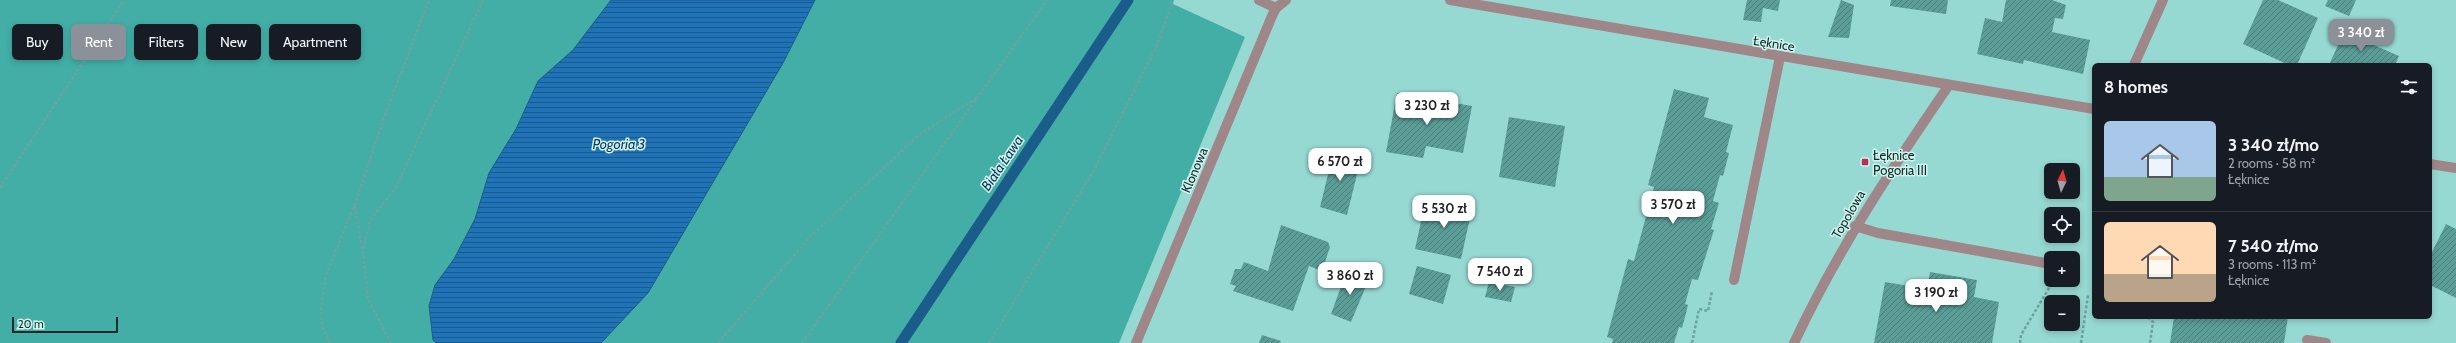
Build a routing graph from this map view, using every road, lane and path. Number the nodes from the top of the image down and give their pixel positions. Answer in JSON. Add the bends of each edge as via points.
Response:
{"nodes":[{"id":1,"x":124,"y":0,"type":"edge"},
{"id":2,"x":429,"y":0,"type":"edge"},
{"id":3,"x":483,"y":0,"type":"edge"},
{"id":4,"x":1047,"y":0,"type":"edge"},
{"id":5,"x":1173,"y":0,"type":"edge"},
{"id":6,"x":1259,"y":0,"type":"edge"},
{"id":7,"x":1286,"y":0,"type":"edge"},
{"id":8,"x":1450,"y":0,"type":"edge"},
{"id":9,"x":2163,"y":0,"type":"edge"},
{"id":10,"x":1276,"y":8,"type":"junction"},
{"id":11,"x":1780,"y":57,"type":"junction"},
{"id":12,"x":2135,"y":63,"type":"edge"},
{"id":13,"x":1949,"y":85,"type":"junction"},
{"id":14,"x":977,"y":97,"type":"junction"},
{"id":15,"x":2092,"y":109,"type":"edge"},
{"id":16,"x":2432,"y":164,"type":"edge"},
{"id":17,"x":2456,"y":168,"type":"edge"},
{"id":18,"x":0,"y":188,"type":"edge"},
{"id":19,"x":355,"y":204,"type":"junction"},
{"id":20,"x":1855,"y":226,"type":"junction"},
{"id":21,"x":362,"y":252,"type":"junction"},
{"id":22,"x":2044,"y":263,"type":"edge"},
{"id":23,"x":1734,"y":280,"type":"joint"},
{"id":24,"x":2049,"y":288,"type":"dead end"},
{"id":25,"x":2088,"y":295,"type":"dead end"},
{"id":26,"x":2150,"y":319,"type":"edge"},
{"id":27,"x":2308,"y":340,"type":"dead end"},
{"id":28,"x":330,"y":343,"type":"edge"},
{"id":29,"x":391,"y":343,"type":"edge"},
{"id":30,"x":718,"y":343,"type":"edge"},
{"id":31,"x":802,"y":343,"type":"edge"},
{"id":32,"x":989,"y":343,"type":"edge"},
{"id":33,"x":1136,"y":343,"type":"edge"},
{"id":34,"x":1692,"y":343,"type":"edge"},
{"id":35,"x":1794,"y":343,"type":"edge"},
{"id":36,"x":2020,"y":343,"type":"edge"},
{"id":37,"x":2081,"y":343,"type":"edge"},
{"id":38,"x":2150,"y":343,"type":"edge"},
{"id":39,"x":2326,"y":343,"type":"edge"}],
"edges":[{"from":1,"to":18,"type":"path"},
{"from":2,"to":19,"type":"path","via":[[386,112]]},
{"from":3,"to":21,"type":"path","via":[[395,189],[370,220]]},
{"from":4,"to":14,"type":"path"},
{"from":5,"to":32,"type":"path","via":[[1157,45],[1094,170]]},
{"from":6,"to":10,"type":"street"},
{"from":7,"to":10,"type":"street"},
{"from":8,"to":11,"type":"street","name":"Łęknice"},
{"from":9,"to":12,"type":"street"},
{"from":10,"to":33,"type":"street","name":"Klonowa"},
{"from":11,"to":13,"type":"street","name":"Łęknice"},
{"from":11,"to":23,"type":"street"},
{"from":13,"to":15,"type":"street","name":"Łęknice"},
{"from":13,"to":20,"type":"street","name":"Topolowa"},
{"from":14,"to":30,"type":"path","via":[[919,135],[811,236]]},
{"from":14,"to":31,"type":"path"},
{"from":16,"to":17,"type":"street"},
{"from":19,"to":21,"type":"path"},
{"from":19,"to":28,"type":"path","via":[[326,275],[321,308],[322,326]]},
{"from":20,"to":22,"type":"street","via":[[1878,233]]},
{"from":20,"to":35,"type":"street","name":"Topolowa"},
{"from":21,"to":29,"type":"path","via":[[368,298]]},
{"from":23,"to":34,"type":"path","via":[[1715,277],[1708,311],[1699,309]]},
{"from":24,"to":36,"type":"path","via":[[2021,335]]},
{"from":25,"to":37,"type":"path"},
{"from":26,"to":38,"type":"path","via":[[2153,322]]},
{"from":27,"to":39,"type":"street"}]}
